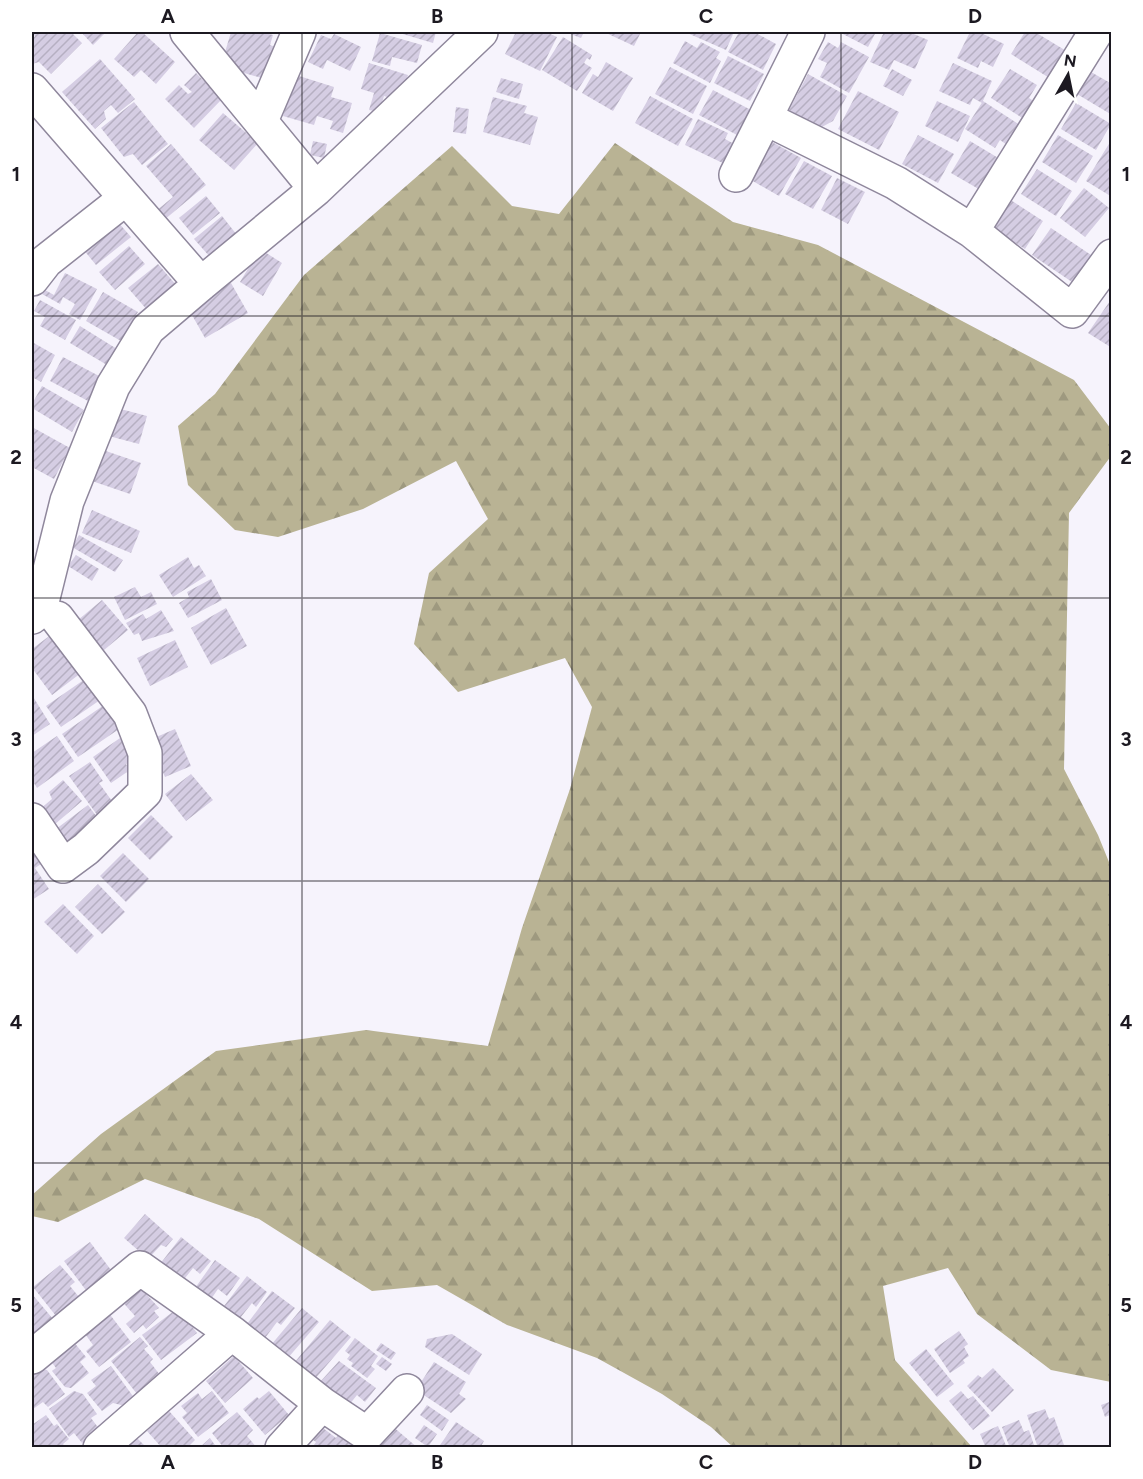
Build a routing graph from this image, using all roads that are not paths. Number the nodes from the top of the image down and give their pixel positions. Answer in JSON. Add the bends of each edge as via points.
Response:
{"nodes":[{"id":1,"x":187,"y":32,"type":"edge"},
{"id":2,"x":299,"y":32,"type":"edge"},
{"id":3,"x":451,"y":32,"type":"edge"},
{"id":4,"x":481,"y":32,"type":"edge"},
{"id":5,"x":808,"y":32,"type":"edge"},
{"id":6,"x":1096,"y":32,"type":"edge"},
{"id":7,"x":435,"y":77,"type":"junction"},
{"id":8,"x":32,"y":90,"type":"edge"},
{"id":9,"x":765,"y":118,"type":"junction"},
{"id":10,"x":261,"y":121,"type":"junction"},
{"id":11,"x":736,"y":176,"type":"dead end"},
{"id":12,"x":316,"y":189,"type":"junction"},
{"id":13,"x":126,"y":198,"type":"junction"},
{"id":14,"x":972,"y":231,"type":"junction"},
{"id":15,"x":1112,"y":256,"type":"edge"},
{"id":16,"x":32,"y":279,"type":"edge"},
{"id":17,"x":201,"y":284,"type":"junction"},
{"id":18,"x":41,"y":598,"type":"edge"},
{"id":19,"x":32,"y":820,"type":"edge"},
{"id":20,"x":232,"y":1333,"type":"junction"},
{"id":21,"x":32,"y":1357,"type":"edge"},
{"id":22,"x":407,"y":1391,"type":"dead end"},
{"id":23,"x":322,"y":1404,"type":"junction"},
{"id":24,"x":100,"y":1448,"type":"edge"},
{"id":25,"x":282,"y":1448,"type":"edge"}],
"edges":[{"from":1,"to":10,"type":"street"},
{"from":2,"to":10,"type":"street"},
{"from":3,"to":7,"type":"street"},
{"from":4,"to":7,"type":"street"},
{"from":5,"to":9,"type":"street"},
{"from":6,"to":14,"type":"street"},
{"from":7,"to":12,"type":"street"},
{"from":8,"to":13,"type":"street"},
{"from":9,"to":11,"type":"street"},
{"from":9,"to":14,"type":"street","via":[[896,183]]},
{"from":10,"to":12,"type":"street"},
{"from":12,"to":17,"type":"street"},
{"from":13,"to":16,"type":"street","via":[[46,261]]},
{"from":13,"to":17,"type":"street"},
{"from":14,"to":15,"type":"street","via":[[1072,311]]},
{"from":17,"to":18,"type":"street","via":[[148,329],[113,386],[67,501]]},
{"from":18,"to":19,"type":"street","via":[[130,714],[145,753],[145,792],[63,866]]},
{"from":20,"to":21,"type":"street","via":[[140,1268]]},
{"from":20,"to":23,"type":"street"},
{"from":20,"to":24,"type":"street"},
{"from":22,"to":23,"type":"street","via":[[367,1434]]},
{"from":23,"to":25,"type":"street"}]}
